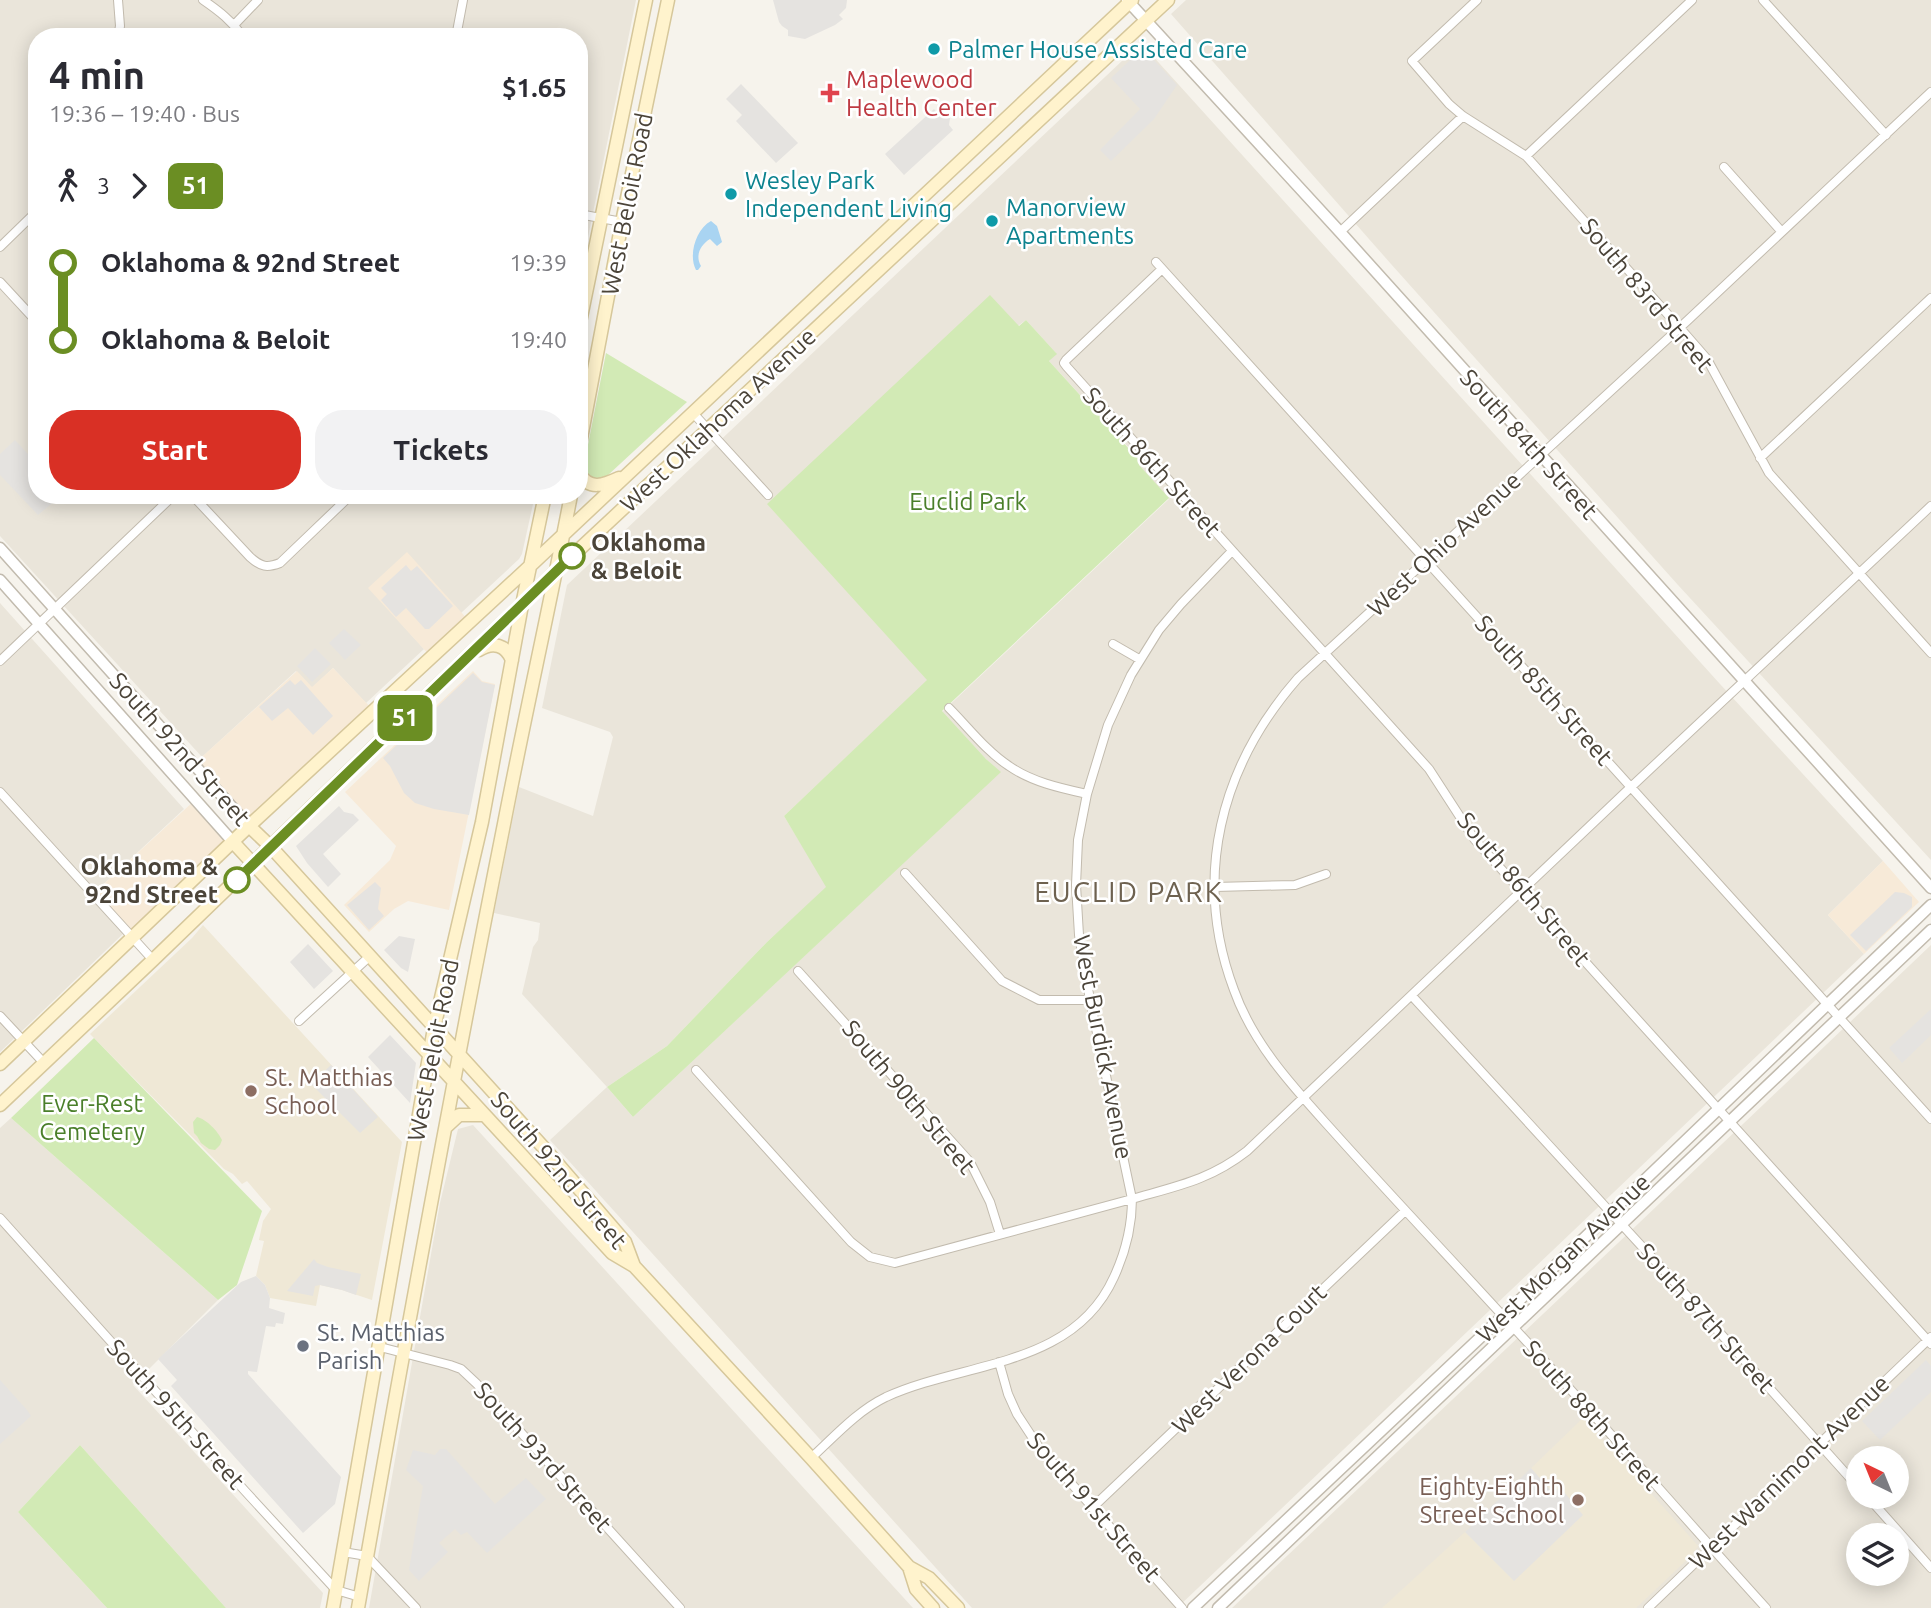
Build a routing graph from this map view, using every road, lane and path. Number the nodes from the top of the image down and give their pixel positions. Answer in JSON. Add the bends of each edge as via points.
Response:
{"nodes":[{"id":1,"x":118,"y":0,"type":"edge"},
{"id":2,"x":203,"y":0,"type":"edge"},
{"id":3,"x":258,"y":0,"type":"edge"},
{"id":4,"x":463,"y":0,"type":"edge"},
{"id":5,"x":646,"y":0,"type":"edge"},
{"id":6,"x":667,"y":0,"type":"edge"},
{"id":7,"x":1168,"y":0,"type":"edge"},
{"id":8,"x":1477,"y":0,"type":"edge"},
{"id":9,"x":1692,"y":0,"type":"edge"},
{"id":10,"x":1763,"y":0,"type":"edge"},
{"id":11,"x":1129,"y":1,"type":"edge"},
{"id":12,"x":1146,"y":21,"type":"junction"},
{"id":13,"x":234,"y":25,"type":"junction"},
{"id":14,"x":120,"y":28,"type":"edge"},
{"id":15,"x":236,"y":28,"type":"edge"},
{"id":16,"x":458,"y":28,"type":"edge"},
{"id":17,"x":1931,"y":92,"type":"edge"},
{"id":18,"x":1463,"y":116,"type":"junction"},
{"id":19,"x":1886,"y":135,"type":"junction"},
{"id":20,"x":1526,"y":156,"type":"junction"},
{"id":21,"x":1724,"y":167,"type":"dead end"},
{"id":22,"x":588,"y":216,"type":"edge"},
{"id":23,"x":601,"y":218,"type":"junction"},
{"id":24,"x":28,"y":220,"type":"edge"},
{"id":25,"x":622,"y":222,"type":"junction"},
{"id":26,"x":1781,"y":231,"type":"junction"},
{"id":27,"x":1340,"y":232,"type":"junction"},
{"id":28,"x":0,"y":247,"type":"edge"},
{"id":29,"x":1159,"y":266,"type":"joint"},
{"id":30,"x":0,"y":282,"type":"edge"},
{"id":31,"x":588,"y":282,"type":"edge"},
{"id":32,"x":1931,"y":298,"type":"edge"},
{"id":33,"x":28,"y":312,"type":"edge"},
{"id":34,"x":1680,"y":328,"type":"junction"},
{"id":35,"x":588,"y":401,"type":"edge"},
{"id":36,"x":693,"y":413,"type":"junction"},
{"id":37,"x":708,"y":429,"type":"junction"},
{"id":38,"x":1540,"y":456,"type":"junction"},
{"id":39,"x":1760,"y":458,"type":"junction"},
{"id":40,"x":629,"y":473,"type":"junction"},
{"id":41,"x":588,"y":483,"type":"edge"},
{"id":42,"x":768,"y":495,"type":"dead end"},
{"id":43,"x":165,"y":504,"type":"edge"},
{"id":44,"x":200,"y":504,"type":"edge"},
{"id":45,"x":341,"y":504,"type":"edge"},
{"id":46,"x":543,"y":504,"type":"edge"},
{"id":47,"x":568,"y":504,"type":"edge"},
{"id":48,"x":1931,"y":506,"type":"edge"},
{"id":49,"x":563,"y":535,"type":"junction"},
{"id":50,"x":0,"y":548,"type":"edge"},
{"id":51,"x":1232,"y":551,"type":"junction"},
{"id":52,"x":1428,"y":561,"type":"junction"},
{"id":53,"x":530,"y":566,"type":"junction"},
{"id":54,"x":555,"y":572,"type":"junction"},
{"id":55,"x":1859,"y":573,"type":"junction"},
{"id":56,"x":0,"y":580,"type":"edge"},
{"id":57,"x":522,"y":605,"type":"junction"},
{"id":58,"x":55,"y":609,"type":"junction"},
{"id":59,"x":40,"y":623,"type":"junction"},
{"id":60,"x":1113,"y":644,"type":"dead end"},
{"id":61,"x":1326,"y":653,"type":"junction"},
{"id":62,"x":1931,"y":653,"type":"edge"},
{"id":63,"x":467,"y":658,"type":"junction"},
{"id":64,"x":1139,"y":659,"type":"junction"},
{"id":65,"x":512,"y":660,"type":"junction"},
{"id":66,"x":0,"y":662,"type":"edge"},
{"id":67,"x":1744,"y":681,"type":"junction"},
{"id":68,"x":950,"y":708,"type":"dead end"},
{"id":69,"x":1631,"y":787,"type":"junction"},
{"id":70,"x":0,"y":792,"type":"edge"},
{"id":71,"x":1087,"y":794,"type":"junction"},
{"id":72,"x":249,"y":826,"type":"junction"},
{"id":73,"x":233,"y":842,"type":"junction"},
{"id":74,"x":271,"y":847,"type":"junction"},
{"id":75,"x":253,"y":864,"type":"junction"},
{"id":76,"x":905,"y":873,"type":"dead end"},
{"id":77,"x":1326,"y":874,"type":"dead end"},
{"id":78,"x":1215,"y":887,"type":"junction"},
{"id":79,"x":1931,"y":888,"type":"edge"},
{"id":80,"x":1522,"y":892,"type":"junction"},
{"id":81,"x":1931,"y":905,"type":"edge"},
{"id":82,"x":1931,"y":930,"type":"edge"},
{"id":83,"x":132,"y":938,"type":"junction"},
{"id":84,"x":370,"y":956,"type":"junction"},
{"id":85,"x":153,"y":961,"type":"junction"},
{"id":86,"x":799,"y":971,"type":"dead end"},
{"id":87,"x":353,"y":972,"type":"junction"},
{"id":88,"x":1412,"y":996,"type":"junction"},
{"id":89,"x":1090,"y":1000,"type":"junction"},
{"id":90,"x":1827,"y":1004,"type":"junction"},
{"id":91,"x":0,"y":1016,"type":"edge"},
{"id":92,"x":1840,"y":1018,"type":"junction"},
{"id":93,"x":299,"y":1021,"type":"dead end"},
{"id":94,"x":435,"y":1028,"type":"junction"},
{"id":95,"x":23,"y":1042,"type":"junction"},
{"id":96,"x":460,"y":1055,"type":"junction"},
{"id":97,"x":430,"y":1056,"type":"junction"},
{"id":98,"x":44,"y":1063,"type":"junction"},
{"id":99,"x":0,"y":1064,"type":"edge"},
{"id":100,"x":696,"y":1070,"type":"dead end"},
{"id":101,"x":454,"y":1083,"type":"junction"},
{"id":102,"x":1304,"y":1098,"type":"junction"},
{"id":103,"x":0,"y":1105,"type":"edge"},
{"id":104,"x":1719,"y":1109,"type":"junction"},
{"id":105,"x":484,"y":1115,"type":"junction"},
{"id":106,"x":1931,"y":1119,"type":"edge"},
{"id":107,"x":1730,"y":1121,"type":"junction"},
{"id":108,"x":446,"y":1126,"type":"junction"},
{"id":109,"x":1132,"y":1199,"type":"junction"},
{"id":110,"x":1405,"y":1211,"type":"junction"},
{"id":111,"x":1610,"y":1212,"type":"junction"},
{"id":112,"x":0,"y":1218,"type":"edge"},
{"id":113,"x":1621,"y":1225,"type":"junction"},
{"id":114,"x":1000,"y":1234,"type":"junction"},
{"id":115,"x":634,"y":1266,"type":"junction"},
{"id":116,"x":1503,"y":1316,"type":"junction"},
{"id":117,"x":1514,"y":1327,"type":"junction"},
{"id":118,"x":1930,"y":1340,"type":"edge"},
{"id":119,"x":380,"y":1347,"type":"junction"},
{"id":120,"x":403,"y":1353,"type":"junction"},
{"id":121,"x":999,"y":1362,"type":"junction"},
{"id":122,"x":1819,"y":1443,"type":"junction"},
{"id":123,"x":811,"y":1458,"type":"junction"},
{"id":124,"x":1349,"y":1461,"type":"junction"},
{"id":125,"x":1360,"y":1473,"type":"junction"},
{"id":126,"x":1846,"y":1473,"type":"edge"},
{"id":127,"x":1092,"y":1508,"type":"junction"},
{"id":128,"x":1879,"y":1509,"type":"edge"},
{"id":129,"x":1711,"y":1547,"type":"junction"},
{"id":130,"x":343,"y":1552,"type":"junction"},
{"id":131,"x":367,"y":1556,"type":"junction"},
{"id":132,"x":909,"y":1567,"type":"junction"},
{"id":133,"x":1931,"y":1567,"type":"edge"},
{"id":134,"x":336,"y":1590,"type":"junction"},
{"id":135,"x":359,"y":1603,"type":"edge"},
{"id":136,"x":333,"y":1608,"type":"edge"},
{"id":137,"x":415,"y":1608,"type":"edge"},
{"id":138,"x":680,"y":1608,"type":"edge"},
{"id":139,"x":933,"y":1608,"type":"edge"},
{"id":140,"x":958,"y":1608,"type":"edge"},
{"id":141,"x":1182,"y":1608,"type":"edge"},
{"id":142,"x":1193,"y":1608,"type":"edge"},
{"id":143,"x":1218,"y":1608,"type":"edge"},
{"id":144,"x":1648,"y":1608,"type":"edge"},
{"id":145,"x":1766,"y":1608,"type":"edge"}],
"edges":[{"from":1,"to":14,"type":"street"},
{"from":2,"to":13,"type":"street"},
{"from":3,"to":13,"type":"street"},
{"from":4,"to":16,"type":"street"},
{"from":5,"to":23,"type":"main road","name":"West Beloit Road"},
{"from":6,"to":25,"type":"main road","name":"West Beloit Road"},
{"from":7,"to":12,"type":"main road","name":"West Oklahoma Avenue"},
{"from":8,"to":18,"type":"street","name":"South 83rd Street","via":[[1412,61]]},
{"from":9,"to":20,"type":"street"},
{"from":10,"to":19,"type":"street"},
{"from":11,"to":12,"type":"street","name":"South 84th Street"},
{"from":11,"to":36,"type":"main road","name":"West Oklahoma Avenue"},
{"from":12,"to":27,"type":"street","name":"South 84th Street"},
{"from":12,"to":37,"type":"main road","name":"West Oklahoma Avenue"},
{"from":13,"to":15,"type":"street"},
{"from":17,"to":19,"type":"street","name":"West Ohio Avenue"},
{"from":18,"to":20,"type":"street","name":"South 83rd Street"},
{"from":18,"to":27,"type":"street"},
{"from":19,"to":26,"type":"street","name":"West Ohio Avenue"},
{"from":20,"to":34,"type":"street","name":"South 83rd Street"},
{"from":21,"to":26,"type":"street"},
{"from":22,"to":23,"type":"street"},
{"from":23,"to":25,"type":"street"},
{"from":23,"to":31,"type":"main road","name":"West Beloit Road"},
{"from":24,"to":28,"type":"street"},
{"from":25,"to":35,"type":"main road","name":"West Beloit Road"},
{"from":26,"to":34,"type":"street","name":"West Ohio Avenue"},
{"from":27,"to":38,"type":"street","name":"South 84th Street"},
{"from":29,"to":51,"type":"street","name":"South 86th Street","via":[[1065,363]]},
{"from":29,"to":52,"type":"street","name":"South 85th Street"},
{"from":30,"to":33,"type":"street"},
{"from":32,"to":39,"type":"street"},
{"from":34,"to":38,"type":"street","name":"West Ohio Avenue"},
{"from":34,"to":39,"type":"street","name":"South 83rd Street","via":[[1707,359]]},
{"from":36,"to":37,"type":"street"},
{"from":36,"to":40,"type":"main road","name":"West Oklahoma Avenue"},
{"from":37,"to":42,"type":"street"},
{"from":37,"to":54,"type":"main road","name":"West Oklahoma Avenue"},
{"from":38,"to":52,"type":"street","name":"West Ohio Avenue"},
{"from":38,"to":67,"type":"street","name":"South 84th Street"},
{"from":39,"to":55,"type":"street","name":"South 83rd Street"},
{"from":40,"to":41,"type":"main road","via":[[601,486]]},
{"from":40,"to":49,"type":"main road","name":"West Oklahoma Avenue"},
{"from":43,"to":58,"type":"street"},
{"from":44,"to":45,"type":"street","via":[[250,557],[269,567]]},
{"from":46,"to":53,"type":"main road","name":"West Beloit Road"},
{"from":47,"to":49,"type":"main road","name":"West Beloit Road"},
{"from":48,"to":55,"type":"street"},
{"from":49,"to":53,"type":"main road","name":"West Oklahoma Avenue"},
{"from":49,"to":54,"type":"main road","name":"West Beloit Road"},
{"from":50,"to":58,"type":"street","name":"South 92nd Street"},
{"from":51,"to":61,"type":"street","name":"South 86th Street"},
{"from":51,"to":64,"type":"street","name":"West Burdick Avenue","via":[[1158,630]]},
{"from":52,"to":61,"type":"street","name":"West Ohio Avenue"},
{"from":52,"to":69,"type":"street","name":"South 85th Street"},
{"from":53,"to":57,"type":"main road","name":"West Beloit Road"},
{"from":53,"to":72,"type":"main road","name":"West Oklahoma Avenue"},
{"from":54,"to":57,"type":"main road","name":"West Oklahoma Avenue"},
{"from":54,"to":96,"type":"main road","name":"West Beloit Road"},
{"from":55,"to":62,"type":"street","name":"South 83rd Street"},
{"from":55,"to":67,"type":"street"},
{"from":56,"to":59,"type":"street","name":"South 92nd Street"},
{"from":57,"to":63,"type":"main road","name":"West Oklahoma Avenue"},
{"from":57,"to":65,"type":"main road","name":"West Beloit Road"},
{"from":58,"to":59,"type":"street"},
{"from":58,"to":72,"type":"street","name":"South 92nd Street"},
{"from":59,"to":66,"type":"street"},
{"from":59,"to":73,"type":"street","name":"South 92nd Street"},
{"from":60,"to":64,"type":"street"},
{"from":61,"to":78,"type":"street","name":"West Ohio Avenue","via":[[1279,700],[1249,749],[1224,807]]},
{"from":61,"to":80,"type":"street","name":"South 86th Street","via":[[1429,769],[1475,840]]},
{"from":63,"to":65,"type":"main road","via":[[493,644],[507,651]]},
{"from":63,"to":74,"type":"main road","name":"West Oklahoma Avenue"},
{"from":64,"to":71,"type":"street","name":"West Burdick Avenue","via":[[1108,725]]},
{"from":65,"to":94,"type":"main road","name":"West Beloit Road","via":[[482,822]]},
{"from":67,"to":69,"type":"street"},
{"from":67,"to":79,"type":"street","name":"South 84th Street"},
{"from":68,"to":71,"type":"street","via":[[1008,766],[1047,785]]},
{"from":69,"to":80,"type":"street"},
{"from":69,"to":90,"type":"street","name":"South 85th Street"},
{"from":70,"to":83,"type":"street"},
{"from":71,"to":89,"type":"street","name":"West Burdick Avenue","via":[[1076,885]]},
{"from":72,"to":73,"type":"main road","name":"West Oklahoma Avenue"},
{"from":72,"to":74,"type":"main road","name":"South 92nd Street"},
{"from":73,"to":75,"type":"main road","name":"South 92nd Street"},
{"from":73,"to":83,"type":"main road","name":"West Oklahoma Avenue"},
{"from":74,"to":75,"type":"main road","name":"West Oklahoma Avenue"},
{"from":74,"to":84,"type":"main road","name":"South 92nd Street"},
{"from":75,"to":85,"type":"main road","name":"West Oklahoma Avenue"},
{"from":75,"to":87,"type":"main road","name":"South 92nd Street"},
{"from":76,"to":89,"type":"street","via":[[1002,981],[1039,1000]]},
{"from":77,"to":78,"type":"street","via":[[1295,884]]},
{"from":78,"to":102,"type":"street","name":"West Ohio Avenue","via":[[1224,960],[1245,1017],[1261,1045]]},
{"from":80,"to":88,"type":"street"},
{"from":80,"to":104,"type":"street","name":"South 86th Street"},
{"from":81,"to":90,"type":"street","name":"West Morgan Avenue"},
{"from":82,"to":92,"type":"street","name":"West Morgan Avenue"},
{"from":83,"to":85,"type":"street"},
{"from":83,"to":95,"type":"main road","name":"West Oklahoma Avenue"},
{"from":84,"to":87,"type":"street"},
{"from":84,"to":94,"type":"main road","name":"South 92nd Street"},
{"from":85,"to":98,"type":"main road","name":"West Oklahoma Avenue"},
{"from":86,"to":114,"type":"street","name":"South 90th Street","via":[[970,1162]]},
{"from":87,"to":93,"type":"street"},
{"from":87,"to":97,"type":"main road","name":"South 92nd Street"},
{"from":88,"to":102,"type":"street"},
{"from":88,"to":111,"type":"street","name":"South 87th Street"},
{"from":89,"to":109,"type":"street","name":"West Burdick Avenue"},
{"from":90,"to":92,"type":"street","name":"South 85th Street"},
{"from":90,"to":104,"type":"street","name":"West Morgan Avenue"},
{"from":91,"to":95,"type":"street"},
{"from":92,"to":106,"type":"street","name":"South 85th Street"},
{"from":92,"to":107,"type":"street","name":"West Morgan Avenue"},
{"from":94,"to":96,"type":"main road","name":"South 92nd Street"},
{"from":94,"to":97,"type":"main road","name":"West Beloit Road"},
{"from":95,"to":98,"type":"street"},
{"from":95,"to":99,"type":"main road","name":"West Oklahoma Avenue"},
{"from":96,"to":101,"type":"main road","name":"West Beloit Road"},
{"from":96,"to":115,"type":"main road","name":"South 92nd Street","via":[[625,1242]]},
{"from":97,"to":101,"type":"main road","name":"South 92nd Street"},
{"from":97,"to":119,"type":"main road","name":"West Beloit Road"},
{"from":98,"to":103,"type":"main road","name":"West Oklahoma Avenue"},
{"from":100,"to":114,"type":"street","via":[[851,1242],[870,1257],[895,1262]]},
{"from":101,"to":105,"type":"main road","name":"South 92nd Street"},
{"from":101,"to":108,"type":"main road","name":"West Beloit Road"},
{"from":102,"to":109,"type":"street","via":[[1233,1162],[1200,1179]]},
{"from":102,"to":110,"type":"street","name":"South 88th Street"},
{"from":104,"to":107,"type":"street","name":"South 86th Street"},
{"from":104,"to":111,"type":"street","name":"West Morgan Avenue"},
{"from":105,"to":108,"type":"main road","via":[[459,1115]]},
{"from":105,"to":115,"type":"main road","name":"South 92nd Street","via":[[612,1253]]},
{"from":107,"to":113,"type":"street","name":"West Morgan Avenue"},
{"from":107,"to":118,"type":"street","name":"South 86th Street"},
{"from":108,"to":120,"type":"main road","name":"West Beloit Road"},
{"from":109,"to":114,"type":"street"},
{"from":109,"to":121,"type":"street","name":"West Burdick Avenue","via":[[1130,1231],[1121,1261],[1096,1308],[1045,1347]]},
{"from":110,"to":116,"type":"street","name":"South 88th Street"},
{"from":110,"to":127,"type":"street","name":"West Verona Court"},
{"from":111,"to":113,"type":"street","name":"South 87th Street"},
{"from":111,"to":116,"type":"street","name":"West Morgan Avenue"},
{"from":112,"to":134,"type":"street","name":"South 95th Street"},
{"from":113,"to":117,"type":"street","name":"West Morgan Avenue"},
{"from":113,"to":122,"type":"street","name":"South 87th Street"},
{"from":115,"to":123,"type":"main road","name":"South 92nd Street"},
{"from":116,"to":117,"type":"street","name":"South 88th Street"},
{"from":116,"to":124,"type":"street","name":"West Morgan Avenue"},
{"from":117,"to":125,"type":"street","name":"West Morgan Avenue"},
{"from":117,"to":129,"type":"street","name":"South 88th Street"},
{"from":118,"to":122,"type":"street","name":"West Warnimont Avenue"},
{"from":119,"to":120,"type":"street","name":"South 93rd Street"},
{"from":119,"to":130,"type":"main road","name":"West Beloit Road"},
{"from":120,"to":131,"type":"main road","name":"West Beloit Road"},
{"from":120,"to":138,"type":"street","name":"South 93rd Street","via":[[461,1369]]},
{"from":121,"to":123,"type":"street","name":"West Burdick Avenue","via":[[882,1399]]},
{"from":121,"to":127,"type":"street","name":"South 91st Street","via":[[1017,1414],[1038,1446]]},
{"from":122,"to":126,"type":"street","name":"South 87th Street"},
{"from":122,"to":129,"type":"street","name":"West Warnimont Avenue"},
{"from":123,"to":132,"type":"main road","name":"South 92nd Street"},
{"from":124,"to":125,"type":"street"},
{"from":124,"to":142,"type":"street","name":"West Morgan Avenue"},
{"from":125,"to":143,"type":"street","name":"West Morgan Avenue"},
{"from":127,"to":141,"type":"street","name":"South 91st Street"},
{"from":128,"to":133,"type":"street"},
{"from":129,"to":144,"type":"street","name":"West Warnimont Avenue"},
{"from":129,"to":145,"type":"street","name":"South 88th Street"},
{"from":130,"to":131,"type":"street"},
{"from":130,"to":134,"type":"main road","name":"West Beloit Road"},
{"from":131,"to":135,"type":"main road","name":"West Beloit Road"},
{"from":131,"to":137,"type":"street"},
{"from":132,"to":139,"type":"main road","name":"South 92nd Street","via":[[916,1588]]},
{"from":132,"to":140,"type":"main road","name":"South 92nd Street","via":[[929,1578]]},
{"from":134,"to":135,"type":"street"},
{"from":134,"to":136,"type":"main road","name":"West Beloit Road"}]}
